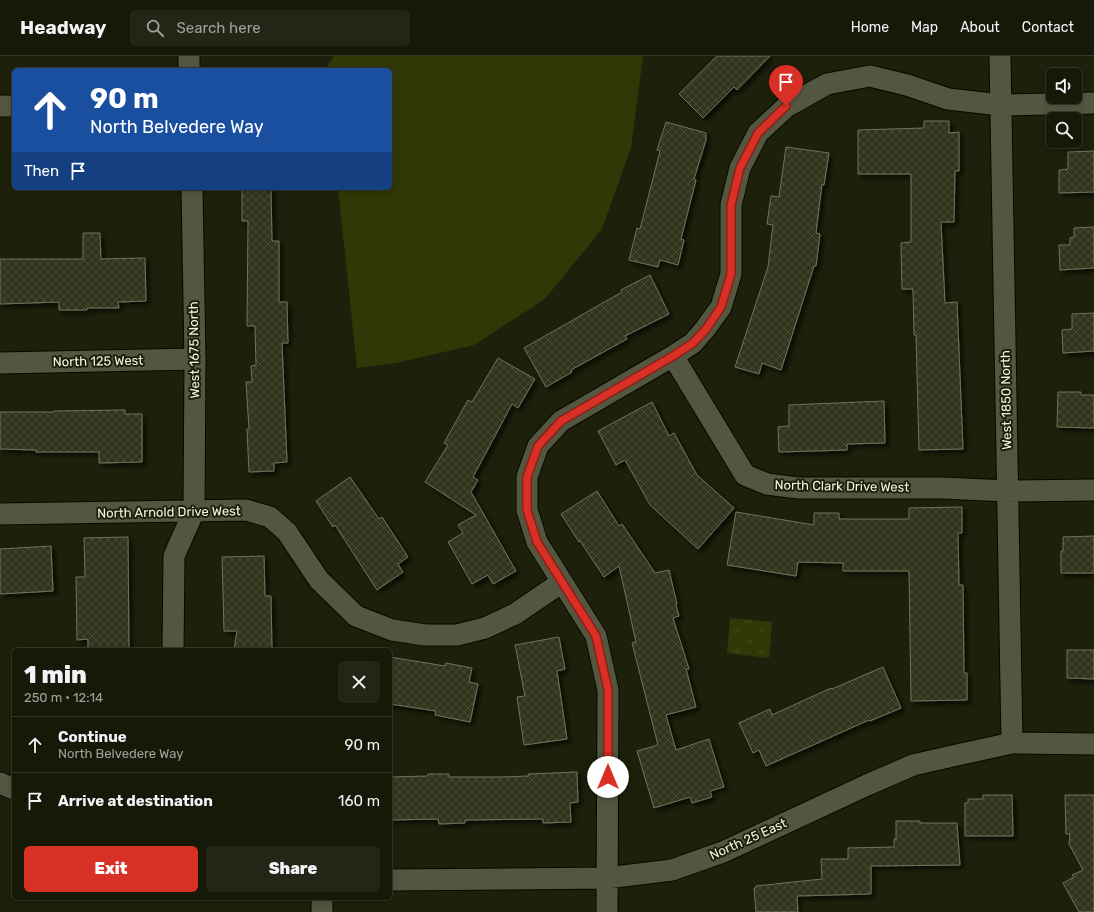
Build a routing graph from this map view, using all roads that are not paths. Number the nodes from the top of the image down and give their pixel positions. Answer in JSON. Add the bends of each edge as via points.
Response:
{"nodes":[{"id":1,"x":189,"y":56,"type":"edge"},
{"id":2,"x":1000,"y":56,"type":"edge"},
{"id":3,"x":189,"y":68,"type":"edge"},
{"id":4,"x":1094,"y":103,"type":"edge"},
{"id":5,"x":1001,"y":105,"type":"junction"},
{"id":6,"x":0,"y":106,"type":"edge"},
{"id":7,"x":12,"y":106,"type":"edge"},
{"id":8,"x":192,"y":190,"type":"edge"},
{"id":9,"x":673,"y":356,"type":"junction"},
{"id":10,"x":195,"y":359,"type":"junction"},
{"id":11,"x":0,"y":363,"type":"edge"},
{"id":12,"x":1094,"y":490,"type":"edge"},
{"id":13,"x":1007,"y":491,"type":"junction"},
{"id":14,"x":194,"y":511,"type":"junction"},
{"id":15,"x":0,"y":514,"type":"edge"},
{"id":16,"x":562,"y":582,"type":"junction"},
{"id":17,"x":173,"y":648,"type":"edge"},
{"id":18,"x":1012,"y":743,"type":"junction"},
{"id":19,"x":1094,"y":744,"type":"edge"},
{"id":20,"x":0,"y":783,"type":"edge"},
{"id":21,"x":12,"y":788,"type":"edge"},
{"id":22,"x":607,"y":878,"type":"junction"},
{"id":23,"x":392,"y":880,"type":"edge"},
{"id":24,"x":322,"y":900,"type":"edge"},
{"id":25,"x":322,"y":912,"type":"edge"},
{"id":26,"x":607,"y":912,"type":"edge"}],
"edges":[{"from":1,"to":3,"type":"street"},
{"from":2,"to":5,"type":"street","name":"West 1850 North"},
{"from":4,"to":5,"type":"street"},
{"from":5,"to":9,"type":"street","via":[[948,99],[870,76],[827,84],[786,106],[758,133],[740,168],[731,205],[731,274],[721,307],[693,343]]},
{"from":5,"to":13,"type":"street","name":"West 1850 North"},
{"from":6,"to":7,"type":"street"},
{"from":8,"to":10,"type":"street","name":"West 1675 North"},
{"from":9,"to":13,"type":"street","name":"North Clark Drive West","via":[[745,475],[767,484],[798,488],[944,488]]},
{"from":9,"to":16,"type":"street","via":[[561,421],[538,446],[527,477],[527,510],[537,542]]},
{"from":10,"to":11,"type":"street","name":"North 125 West"},
{"from":10,"to":14,"type":"street","name":"West 1675 North"},
{"from":12,"to":13,"type":"street","name":"North Clark Drive West"},
{"from":13,"to":18,"type":"street","name":"West 1850 North"},
{"from":14,"to":15,"type":"street","name":"North Arnold Drive West"},
{"from":14,"to":16,"type":"street","name":"North Arnold Drive West","via":[[246,510],[270,517],[287,532],[319,580],[356,616],[392,630],[425,635],[457,635],[485,628],[515,614]]},
{"from":14,"to":17,"type":"street","via":[[174,556]]},
{"from":16,"to":22,"type":"street","via":[[596,636],[608,690]]},
{"from":18,"to":19,"type":"street","name":"North 25 East"},
{"from":18,"to":22,"type":"street","name":"North 25 East","via":[[912,765],[723,852],[672,870]]},
{"from":20,"to":21,"type":"street"},
{"from":22,"to":23,"type":"street","name":"North 25 East"},
{"from":22,"to":26,"type":"street"},
{"from":24,"to":25,"type":"street"}]}
